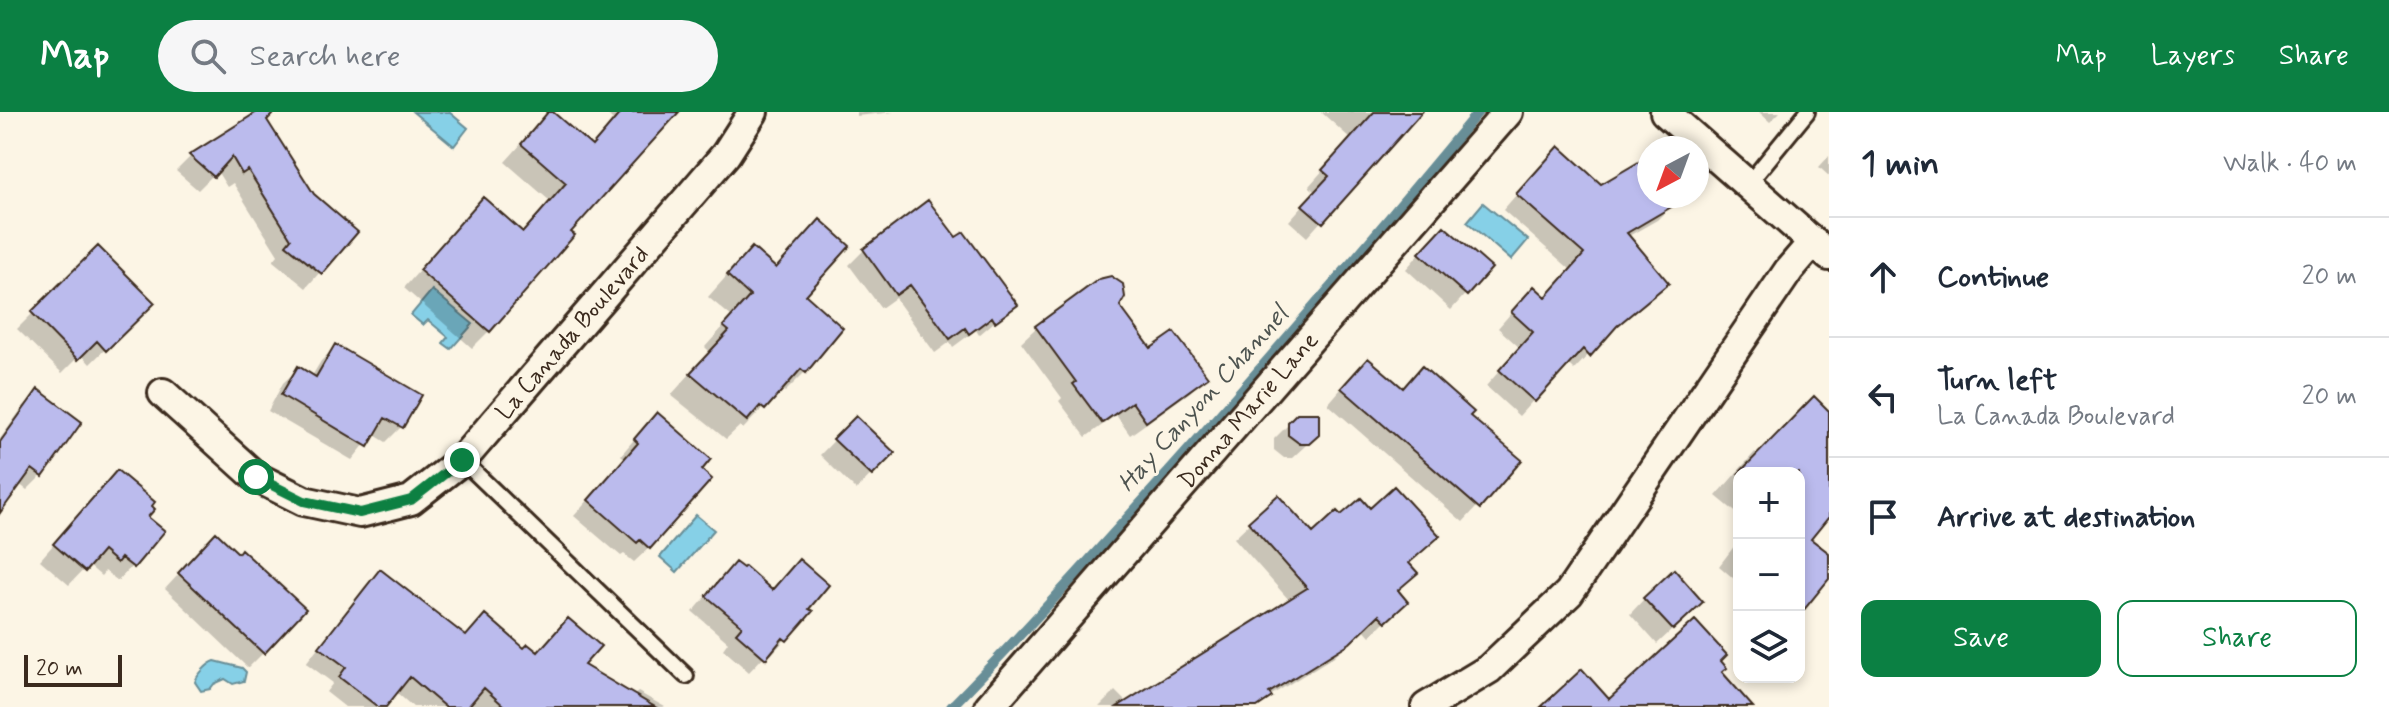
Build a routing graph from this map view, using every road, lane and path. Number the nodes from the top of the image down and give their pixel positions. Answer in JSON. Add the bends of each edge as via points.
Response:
{"nodes":[{"id":1,"x":753,"y":112,"type":"edge"},
{"id":2,"x":1508,"y":112,"type":"edge"},
{"id":3,"x":1665,"y":112,"type":"edge"},
{"id":4,"x":1807,"y":112,"type":"edge"},
{"id":5,"x":1749,"y":183,"type":"junction"},
{"id":6,"x":1821,"y":249,"type":"edge"},
{"id":7,"x":163,"y":393,"type":"dead end"},
{"id":8,"x":462,"y":460,"type":"junction"},
{"id":9,"x":686,"y":676,"type":"dead end"},
{"id":10,"x":989,"y":707,"type":"edge"},
{"id":11,"x":1426,"y":707,"type":"edge"}],
"edges":[{"from":1,"to":8,"type":"street","name":"La Canada Boulevard","via":[[726,154]]},
{"from":2,"to":10,"type":"street","name":"Donna Marie Lane"},
{"from":3,"to":5,"type":"street"},
{"from":4,"to":5,"type":"lane"},
{"from":5,"to":6,"type":"street"},
{"from":6,"to":11,"type":"street","via":[[1789,270],[1569,593],[1489,669]]},
{"from":7,"to":8,"type":"street","name":"La Canada Boulevard","via":[[256,477],[304,501],[360,513],[411,500]]},
{"from":8,"to":9,"type":"lane"}]}
